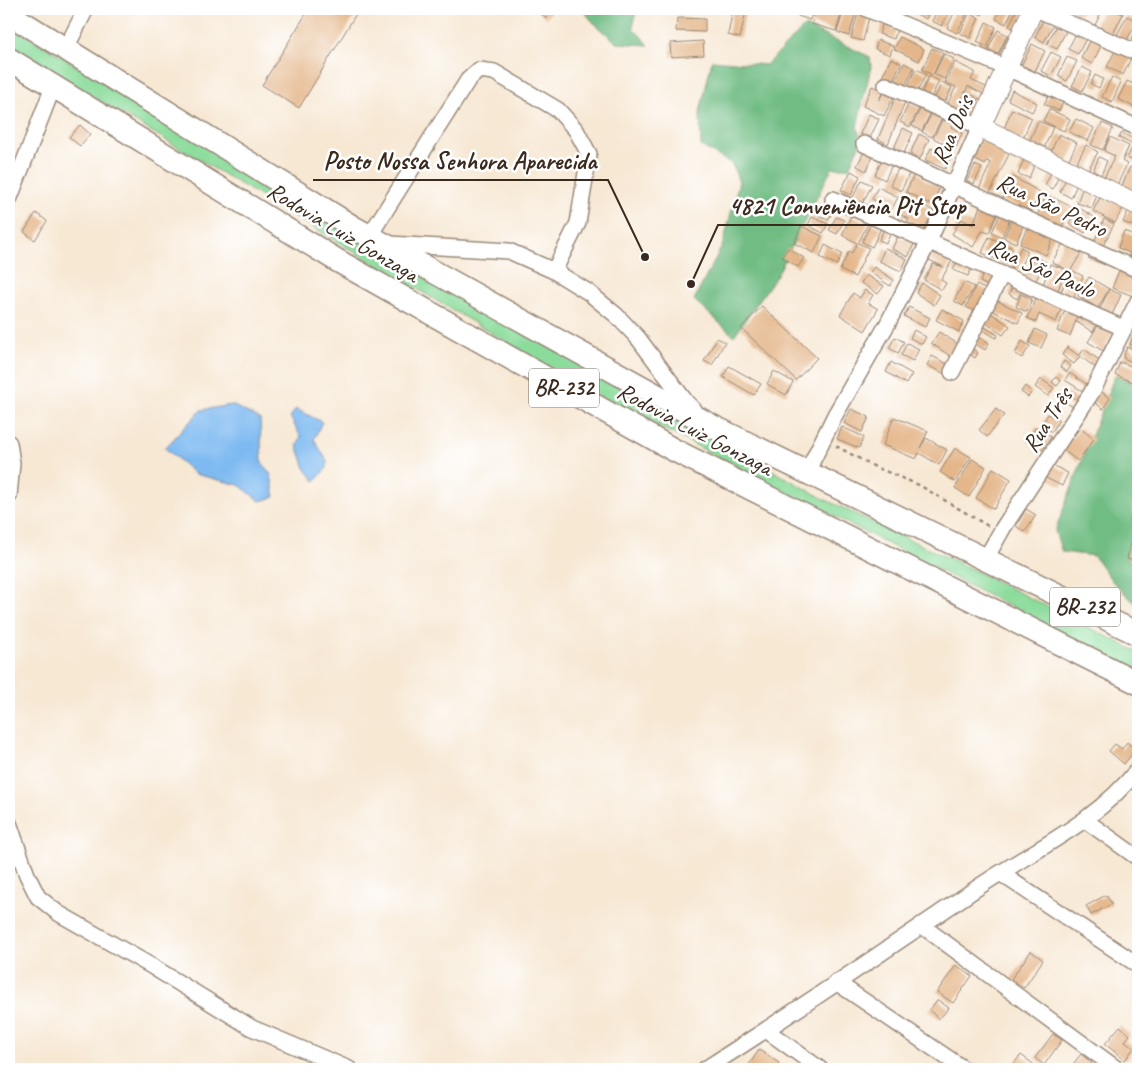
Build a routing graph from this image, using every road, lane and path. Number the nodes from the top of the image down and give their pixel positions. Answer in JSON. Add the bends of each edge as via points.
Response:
{"nodes":[{"id":1,"x":86,"y":9,"type":"edge"},
{"id":2,"x":871,"y":9,"type":"edge"},
{"id":3,"x":1034,"y":9,"type":"edge"},
{"id":4,"x":9,"y":14,"type":"edge"},
{"id":5,"x":66,"y":50,"type":"junction"},
{"id":6,"x":1138,"y":53,"type":"edge"},
{"id":7,"x":9,"y":59,"type":"edge"},
{"id":8,"x":1006,"y":68,"type":"junction"},
{"id":9,"x":886,"y":85,"type":"dead end"},
{"id":10,"x":53,"y":86,"type":"junction"},
{"id":11,"x":980,"y":127,"type":"junction"},
{"id":12,"x":1138,"y":128,"type":"edge"},
{"id":13,"x":864,"y":144,"type":"dead end"},
{"id":14,"x":955,"y":186,"type":"junction"},
{"id":15,"x":833,"y":199,"type":"dead end"},
{"id":16,"x":9,"y":200,"type":"edge"},
{"id":17,"x":1138,"y":205,"type":"edge"},
{"id":18,"x":378,"y":239,"type":"junction"},
{"id":19,"x":928,"y":243,"type":"junction"},
{"id":20,"x":1138,"y":270,"type":"edge"},
{"id":21,"x":554,"y":271,"type":"junction"},
{"id":22,"x":1002,"y":274,"type":"junction"},
{"id":23,"x":1138,"y":301,"type":"edge"},
{"id":24,"x":1123,"y":328,"type":"junction"},
{"id":25,"x":952,"y":372,"type":"dead end"},
{"id":26,"x":714,"y":427,"type":"junction"},
{"id":27,"x":822,"y":439,"type":"junction"},
{"id":28,"x":9,"y":443,"type":"edge"},
{"id":29,"x":806,"y":474,"type":"junction"},
{"id":30,"x":9,"y":496,"type":"edge"},
{"id":31,"x":1000,"y":533,"type":"junction"},
{"id":32,"x":985,"y":560,"type":"junction"},
{"id":33,"x":1138,"y":634,"type":"edge"},
{"id":34,"x":1138,"y":683,"type":"edge"},
{"id":35,"x":1138,"y":769,"type":"edge"},
{"id":36,"x":1085,"y":820,"type":"junction"},
{"id":37,"x":9,"y":822,"type":"edge"},
{"id":38,"x":1138,"y":858,"type":"edge"},
{"id":39,"x":1000,"y":873,"type":"junction"},
{"id":40,"x":921,"y":925,"type":"junction"},
{"id":41,"x":1138,"y":965,"type":"edge"},
{"id":42,"x":836,"y":982,"type":"junction"},
{"id":43,"x":766,"y":1030,"type":"junction"},
{"id":44,"x":349,"y":1069,"type":"edge"},
{"id":45,"x":705,"y":1069,"type":"edge"},
{"id":46,"x":820,"y":1069,"type":"edge"},
{"id":47,"x":964,"y":1069,"type":"edge"},
{"id":48,"x":1117,"y":1069,"type":"edge"}],
"edges":[{"from":1,"to":5,"type":"street"},
{"from":2,"to":8,"type":"street"},
{"from":3,"to":6,"type":"street"},
{"from":3,"to":8,"type":"main road","name":"Rua Dois"},
{"from":4,"to":5,"type":"highway","name":"Rodovia Luiz Gonzaga","number":"BR-232"},
{"from":5,"to":18,"type":"highway","name":"Rodovia Luiz Gonzaga","number":"BR-232"},
{"from":7,"to":10,"type":"highway","name":"Rodovia Luiz Gonzaga","number":"BR-232"},
{"from":8,"to":11,"type":"main road","name":"Rua Dois"},
{"from":8,"to":12,"type":"street"},
{"from":9,"to":11,"type":"street"},
{"from":10,"to":16,"type":"street"},
{"from":10,"to":34,"type":"highway","name":"Rodovia Luiz Gonzaga","number":"BR-232","via":[[338,261],[674,450]]},
{"from":11,"to":14,"type":"street","name":"Rua Dois"},
{"from":11,"to":17,"type":"main road"},
{"from":13,"to":14,"type":"street","name":"Rua São Pedro"},
{"from":14,"to":19,"type":"street","name":"Rua Dois"},
{"from":14,"to":20,"type":"street","name":"Rua São Pedro"},
{"from":15,"to":19,"type":"street","name":"Rua São Paulo"},
{"from":18,"to":21,"type":"street","via":[[509,251]]},
{"from":18,"to":21,"type":"street","via":[[468,80],[479,70],[494,72],[558,110],[576,130],[589,154],[578,223]]},
{"from":18,"to":26,"type":"highway","name":"Rodovia Luiz Gonzaga","number":"BR-232"},
{"from":19,"to":22,"type":"street","name":"Rua São Paulo"},
{"from":19,"to":27,"type":"street","name":"Rua Dois","via":[[888,323]]},
{"from":21,"to":26,"type":"street","via":[[588,292],[616,315],[638,338],[686,402]]},
{"from":22,"to":24,"type":"street","name":"Rua São Paulo"},
{"from":22,"to":25,"type":"street"},
{"from":23,"to":24,"type":"street","name":"Rua Três"},
{"from":24,"to":31,"type":"street","name":"Rua Três","via":[[1092,392]]},
{"from":26,"to":29,"type":"highway","name":"Rodovia Luiz Gonzaga","number":"BR-232"},
{"from":27,"to":29,"type":"street","name":"Rua Dois"},
{"from":27,"to":31,"type":"path","via":[[875,467],[919,485]]},
{"from":28,"to":30,"type":"street","via":[[12,463]]},
{"from":29,"to":32,"type":"highway","name":"Rodovia Luiz Gonzaga","number":"BR-232"},
{"from":31,"to":32,"type":"street","name":"Rua Três"},
{"from":32,"to":33,"type":"highway","name":"Rodovia Luiz Gonzaga","number":"BR-232"},
{"from":35,"to":36,"type":"street","via":[[1125,786]]},
{"from":36,"to":38,"type":"street"},
{"from":36,"to":39,"type":"street"},
{"from":37,"to":44,"type":"street","via":[[27,876],[38,897],[58,913],[252,1028]]},
{"from":39,"to":40,"type":"street"},
{"from":39,"to":41,"type":"street"},
{"from":40,"to":42,"type":"street"},
{"from":40,"to":48,"type":"street"},
{"from":42,"to":43,"type":"street"},
{"from":42,"to":47,"type":"street"},
{"from":43,"to":45,"type":"street"},
{"from":43,"to":46,"type":"street"}]}
